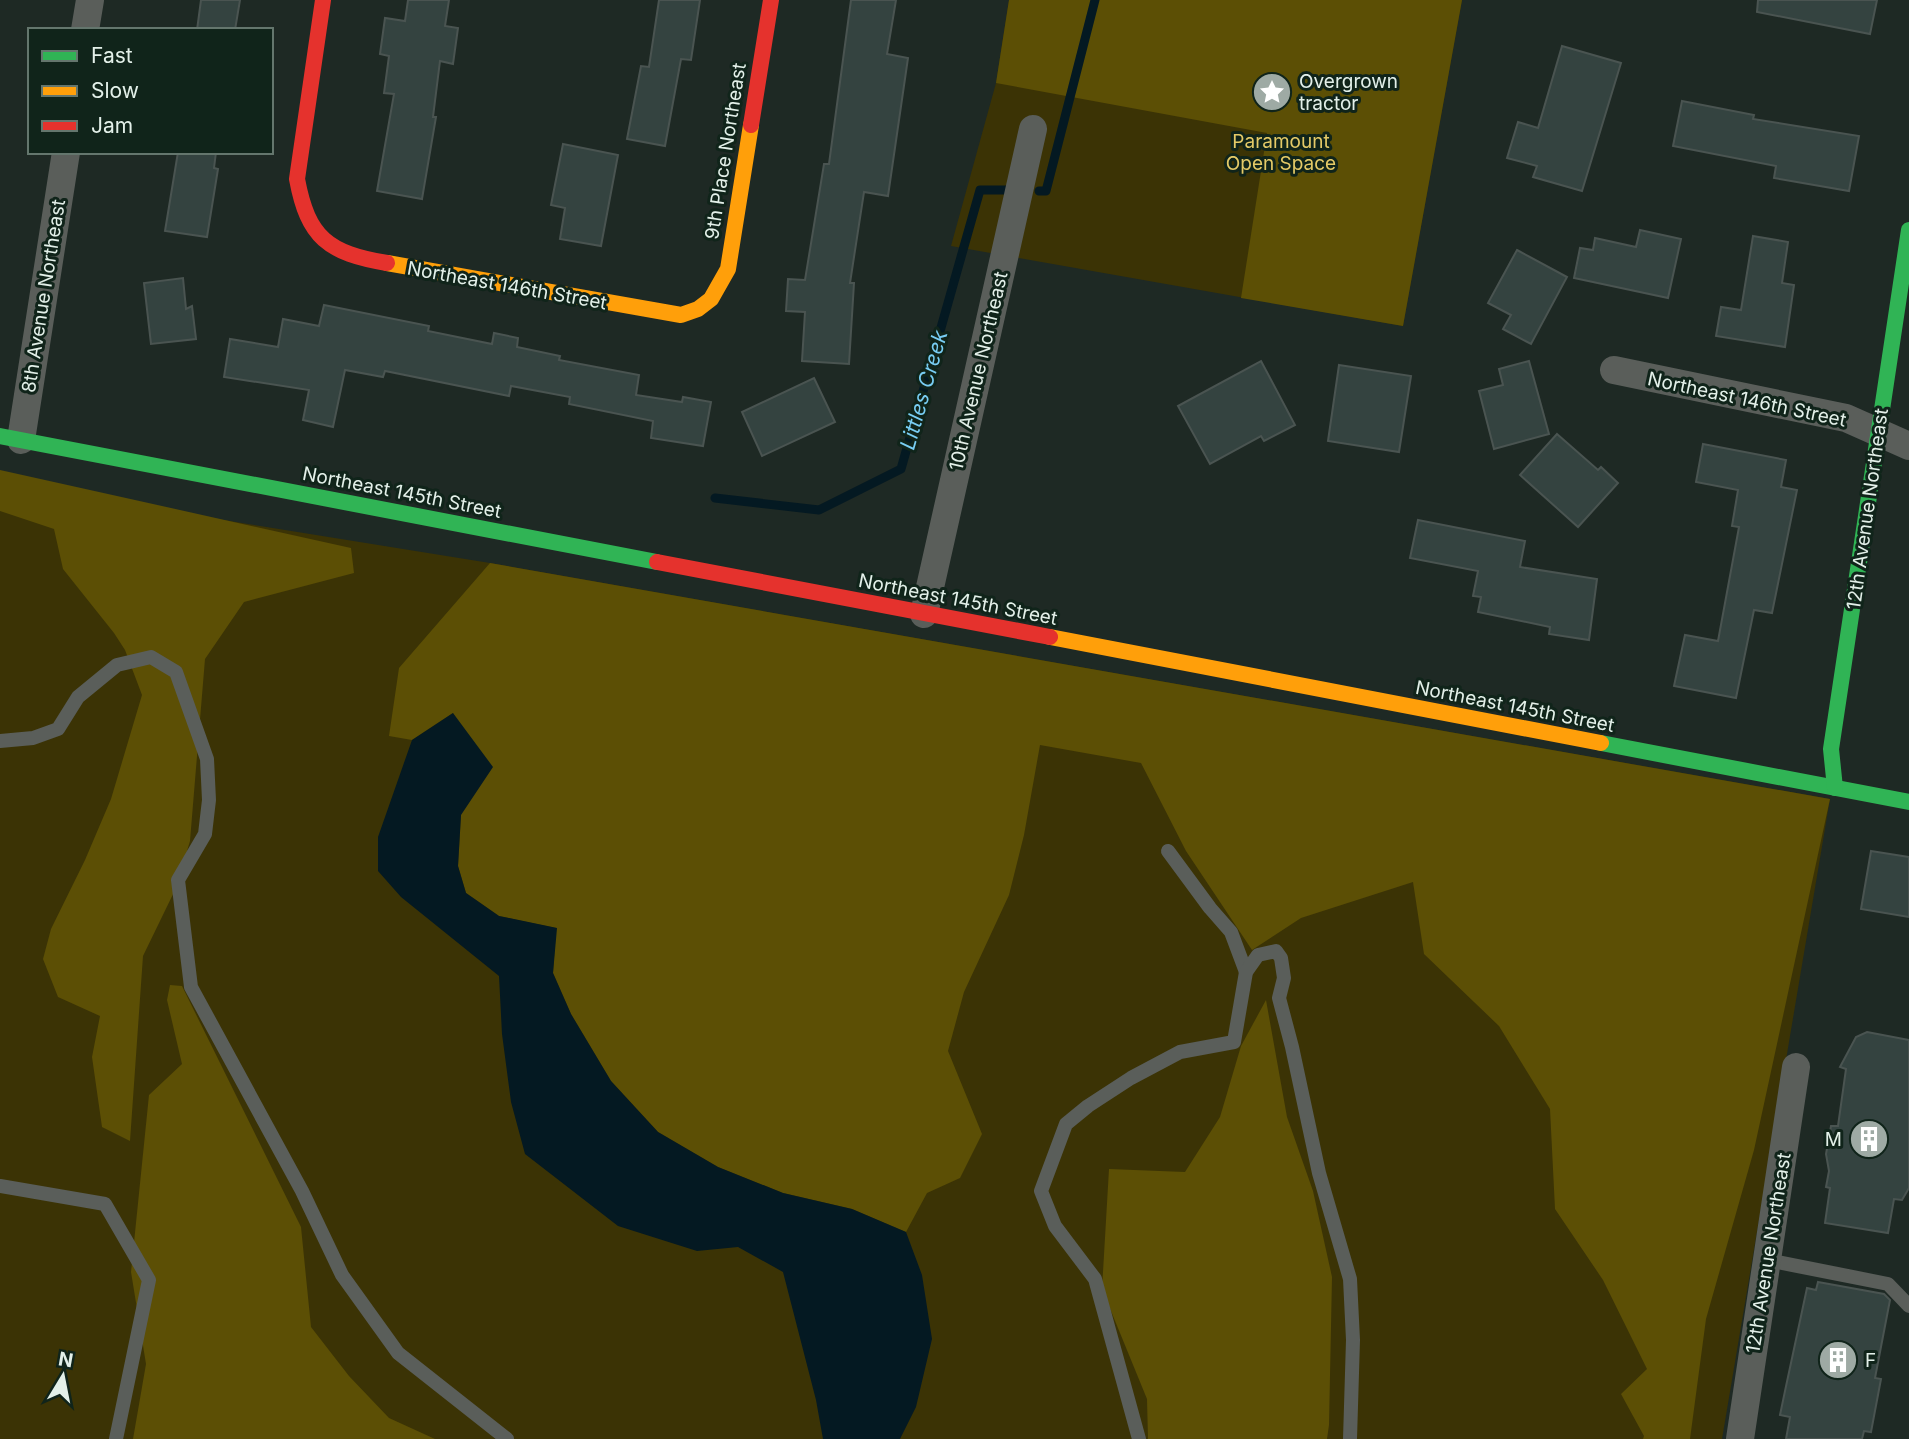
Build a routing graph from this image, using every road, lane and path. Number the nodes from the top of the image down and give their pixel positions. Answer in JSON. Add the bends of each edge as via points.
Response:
{"nodes":[{"id":1,"x":90,"y":0,"type":"edge"},
{"id":2,"x":323,"y":0,"type":"edge"},
{"id":3,"x":771,"y":0,"type":"edge"},
{"id":4,"x":85,"y":28,"type":"edge"},
{"id":5,"x":1033,"y":129,"type":"dead end"},
{"id":6,"x":66,"y":154,"type":"edge"},
{"id":7,"x":1909,"y":230,"type":"edge"},
{"id":8,"x":708,"y":304,"type":"joint"},
{"id":9,"x":1614,"y":370,"type":"dead end"},
{"id":10,"x":1878,"y":432,"type":"junction"},
{"id":11,"x":10,"y":438,"type":"edge"},
{"id":12,"x":1909,"y":446,"type":"edge"},
{"id":13,"x":924,"y":614,"type":"junction"},
{"id":14,"x":0,"y":741,"type":"edge"},
{"id":15,"x":1835,"y":788,"type":"junction"},
{"id":16,"x":1909,"y":802,"type":"edge"},
{"id":17,"x":1168,"y":851,"type":"dead end"},
{"id":18,"x":1247,"y":972,"type":"junction"},
{"id":19,"x":1796,"y":1067,"type":"dead end"},
{"id":20,"x":0,"y":1186,"type":"edge"},
{"id":21,"x":1767,"y":1260,"type":"junction"},
{"id":22,"x":1909,"y":1306,"type":"edge"},
{"id":23,"x":116,"y":1439,"type":"edge"},
{"id":24,"x":507,"y":1439,"type":"edge"},
{"id":25,"x":1139,"y":1439,"type":"edge"},
{"id":26,"x":1350,"y":1439,"type":"edge"},
{"id":27,"x":1740,"y":1439,"type":"edge"}],
"edges":[{"from":1,"to":4,"type":"street"},
{"from":2,"to":8,"type":"main road","name":"Northeast 146th Street","via":[[297,179],[311,230],[332,247],[358,258],[681,315]]},
{"from":3,"to":8,"type":"main road","name":"9th Place Northeast","via":[[728,269]]},
{"from":5,"to":13,"type":"street","name":"10th Avenue Northeast"},
{"from":6,"to":11,"type":"street","name":"8th Avenue Northeast"},
{"from":7,"to":10,"type":"main road","name":"12th Avenue Northeast"},
{"from":9,"to":10,"type":"street","name":"Northeast 146th Street","via":[[1846,418]]},
{"from":10,"to":12,"type":"street","name":"Northeast 146th Street"},
{"from":10,"to":15,"type":"main road","name":"12th Avenue Northeast","via":[[1831,749]]},
{"from":11,"to":13,"type":"main road","name":"Northeast 145th Street"},
{"from":13,"to":15,"type":"main road","name":"Northeast 145th Street"},
{"from":14,"to":24,"type":"lane","via":[[33,738],[58,729],[78,697],[117,665],[151,657],[176,672],[207,759],[209,800],[205,834],[178,880],[191,987],[302,1191],[342,1275],[398,1353]]},
{"from":15,"to":16,"type":"main road","name":"Northeast 145th Street"},
{"from":17,"to":18,"type":"lane","via":[[1231,932]]},
{"from":18,"to":25,"type":"lane","via":[[1234,1042],[1180,1052],[1131,1078],[1066,1124],[1041,1191],[1055,1226],[1095,1279]]},
{"from":18,"to":26,"type":"lane","via":[[1258,955],[1276,951],[1281,958],[1279,998],[1319,1173],[1350,1279]]},
{"from":19,"to":21,"type":"street","name":"12th Avenue Northeast"},
{"from":20,"to":23,"type":"lane","via":[[105,1204],[149,1280]]},
{"from":21,"to":22,"type":"lane","via":[[1888,1284]]},
{"from":21,"to":27,"type":"street","name":"12th Avenue Northeast"}]}
